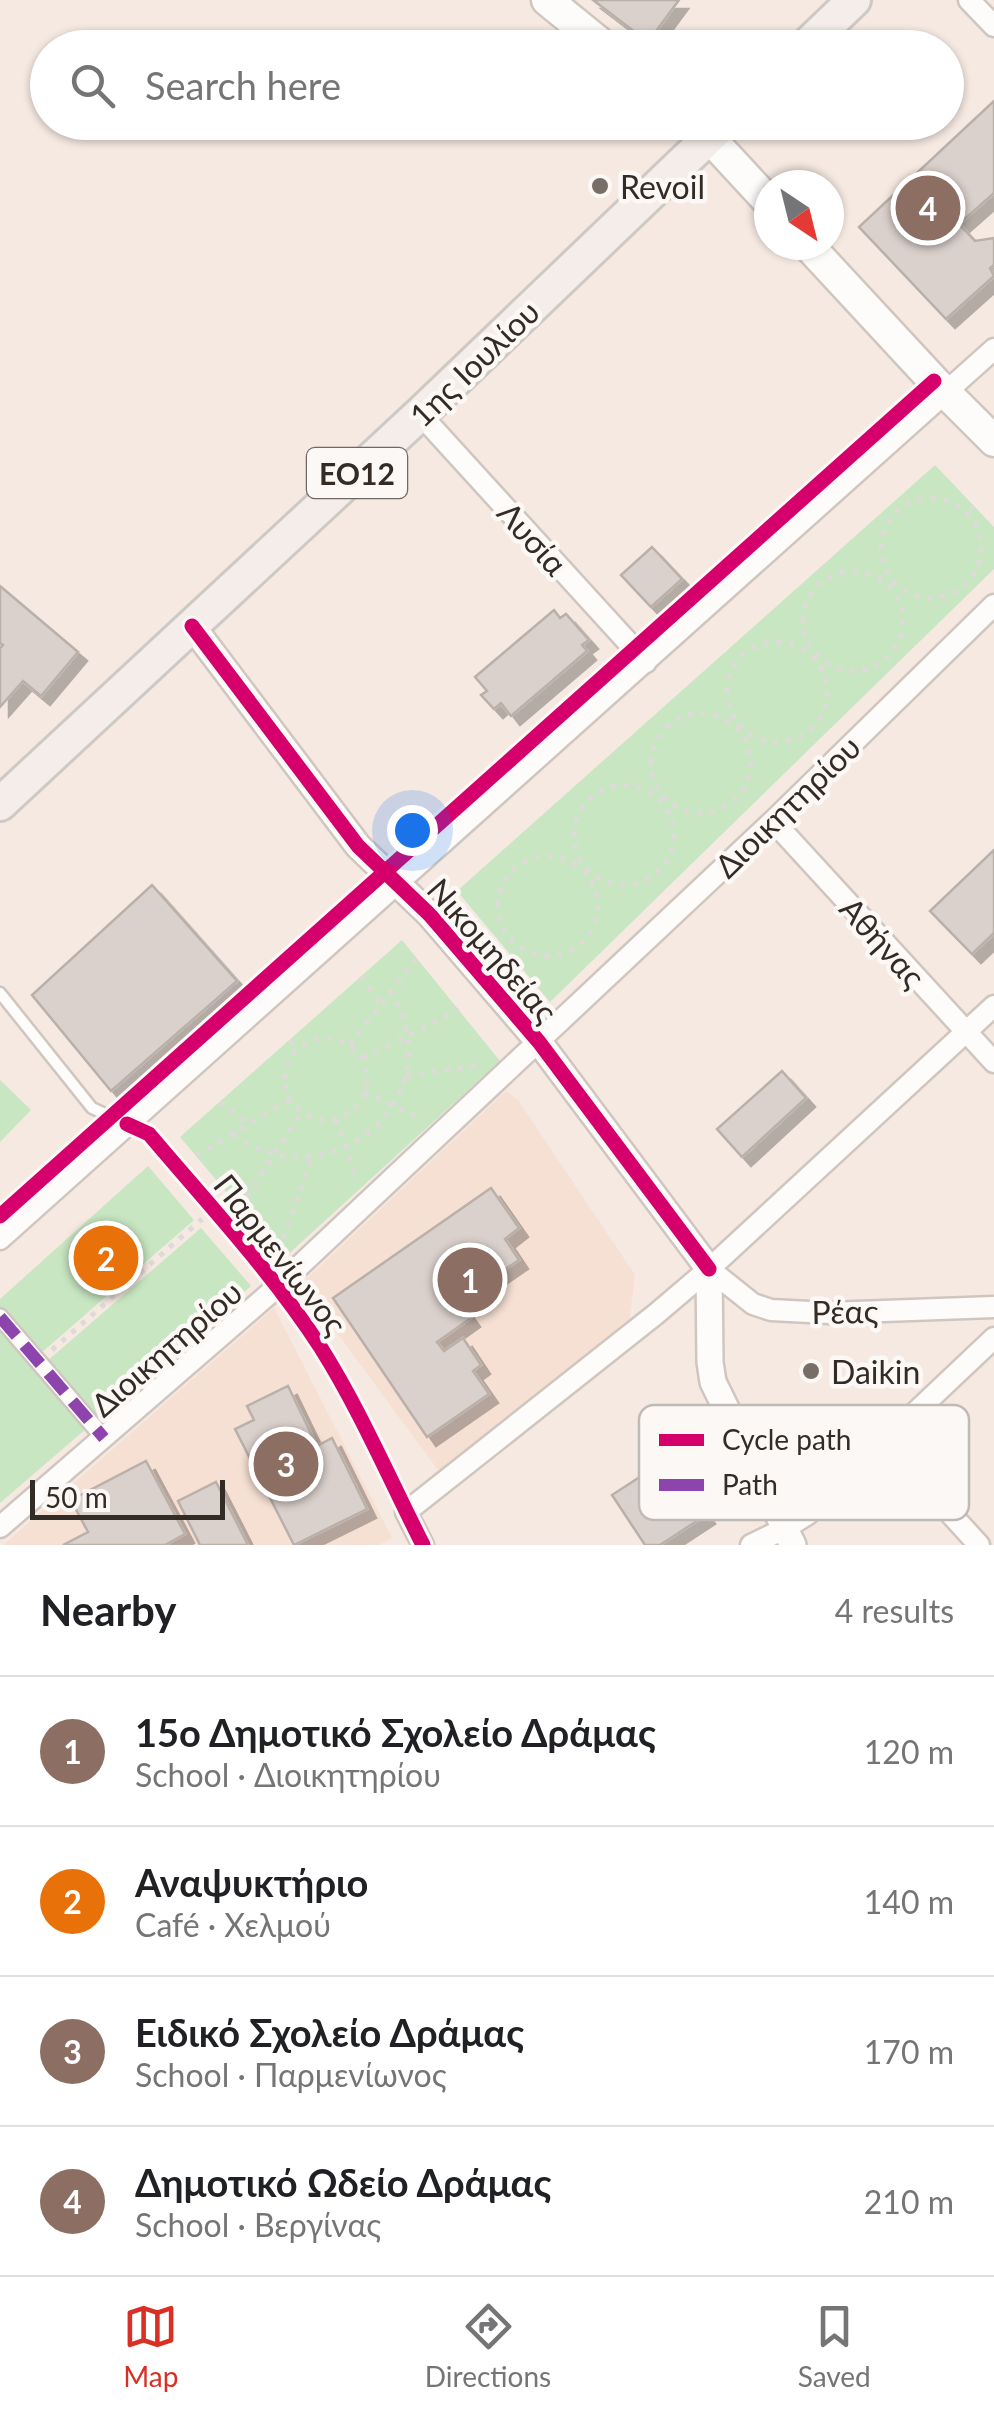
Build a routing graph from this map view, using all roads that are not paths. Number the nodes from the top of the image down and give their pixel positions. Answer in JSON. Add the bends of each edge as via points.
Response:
{"nodes":[{"id":1,"x":547,"y":0,"type":"edge"},
{"id":2,"x":854,"y":0,"type":"edge"},
{"id":3,"x":969,"y":0,"type":"edge"},
{"id":4,"x":994,"y":26,"type":"edge"},
{"id":5,"x":584,"y":30,"type":"edge"},
{"id":6,"x":823,"y":30,"type":"edge"},
{"id":7,"x":698,"y":140,"type":"edge"},
{"id":8,"x":720,"y":140,"type":"edge"},
{"id":9,"x":754,"y":183,"type":"edge"},
{"id":10,"x":822,"y":260,"type":"edge"},
{"id":11,"x":994,"y":349,"type":"edge"},
{"id":12,"x":946,"y":392,"type":"junction"},
{"id":13,"x":420,"y":414,"type":"junction"},
{"id":14,"x":994,"y":441,"type":"edge"},
{"id":15,"x":994,"y":605,"type":"edge"},
{"id":16,"x":192,"y":626,"type":"junction"},
{"id":17,"x":646,"y":662,"type":"junction"},
{"id":18,"x":0,"y":804,"type":"edge"},
{"id":19,"x":773,"y":821,"type":"junction"},
{"id":20,"x":398,"y":884,"type":"junction"},
{"id":21,"x":0,"y":993,"type":"edge"},
{"id":22,"x":994,"y":1006,"type":"edge"},
{"id":23,"x":966,"y":1032,"type":"junction"},
{"id":24,"x":539,"y":1042,"type":"junction"},
{"id":25,"x":994,"y":1062,"type":"edge"},
{"id":26,"x":127,"y":1124,"type":"junction"},
{"id":27,"x":0,"y":1240,"type":"edge"},
{"id":28,"x":709,"y":1269,"type":"junction"},
{"id":29,"x":277,"y":1287,"type":"junction"},
{"id":30,"x":994,"y":1307,"type":"edge"},
{"id":31,"x":0,"y":1317,"type":"edge"},
{"id":32,"x":994,"y":1338,"type":"edge"},
{"id":33,"x":724,"y":1405,"type":"edge"},
{"id":34,"x":924,"y":1405,"type":"edge"},
{"id":35,"x":104,"y":1438,"type":"junction"},
{"id":36,"x":406,"y":1512,"type":"junction"},
{"id":37,"x":956,"y":1520,"type":"edge"},
{"id":38,"x":0,"y":1527,"type":"edge"},
{"id":39,"x":788,"y":1537,"type":"edge"},
{"id":40,"x":422,"y":1545,"type":"edge"},
{"id":41,"x":751,"y":1545,"type":"edge"},
{"id":42,"x":979,"y":1545,"type":"edge"}],
"edges":[{"from":1,"to":5,"type":"main road"},
{"from":2,"to":6,"type":"main road"},
{"from":3,"to":4,"type":"street"},
{"from":7,"to":13,"type":"main road","name":"1ης Ιουλίου","number":"ΕΟ12"},
{"from":8,"to":9,"type":"main road"},
{"from":10,"to":12,"type":"main road"},
{"from":11,"to":12,"type":"street"},
{"from":12,"to":14,"type":"main road"},
{"from":12,"to":17,"type":"street"},
{"from":13,"to":16,"type":"main road","name":"1ης Ιουλίου","number":"ΕΟ12"},
{"from":13,"to":17,"type":"street","name":"Λυσία"},
{"from":15,"to":19,"type":"street","name":"Διοικητηρίου"},
{"from":16,"to":18,"type":"main road","name":"1ης Ιουλίου","number":"ΕΟ12"},
{"from":16,"to":20,"type":"street","name":"Νικομηδείας","via":[[350,836]]},
{"from":17,"to":20,"type":"street"},
{"from":19,"to":23,"type":"street","name":"Αθήνας"},
{"from":19,"to":24,"type":"street","name":"Διοικητηρίου"},
{"from":20,"to":24,"type":"street","name":"Νικομηδείας"},
{"from":20,"to":26,"type":"street"},
{"from":21,"to":26,"type":"lane","name":"Παρμενίωνος","via":[[92,1108]]},
{"from":22,"to":23,"type":"street"},
{"from":23,"to":25,"type":"street","name":"Αθήνας"},
{"from":23,"to":28,"type":"street"},
{"from":24,"to":28,"type":"street","name":"Νικομηδείας"},
{"from":24,"to":29,"type":"street","name":"Διοικητηρίου"},
{"from":26,"to":27,"type":"street"},
{"from":26,"to":29,"type":"lane","name":"Παρμενίωνος","via":[[149,1134]]},
{"from":28,"to":30,"type":"street","name":"Ρέας","via":[[771,1310]]},
{"from":28,"to":33,"type":"street","via":[[710,1362]]},
{"from":28,"to":36,"type":"street"},
{"from":29,"to":35,"type":"street","name":"Διοικητηρίου"},
{"from":29,"to":36,"type":"lane","name":"Παρμενίωνος","via":[[328,1360]]},
{"from":31,"to":35,"type":"street"},
{"from":32,"to":34,"type":"street"},
{"from":35,"to":38,"type":"street","name":"Διοικητηρίου"},
{"from":36,"to":40,"type":"street","name":"Παρμενίωνος"},
{"from":37,"to":42,"type":"street"},
{"from":39,"to":41,"type":"street"}]}
